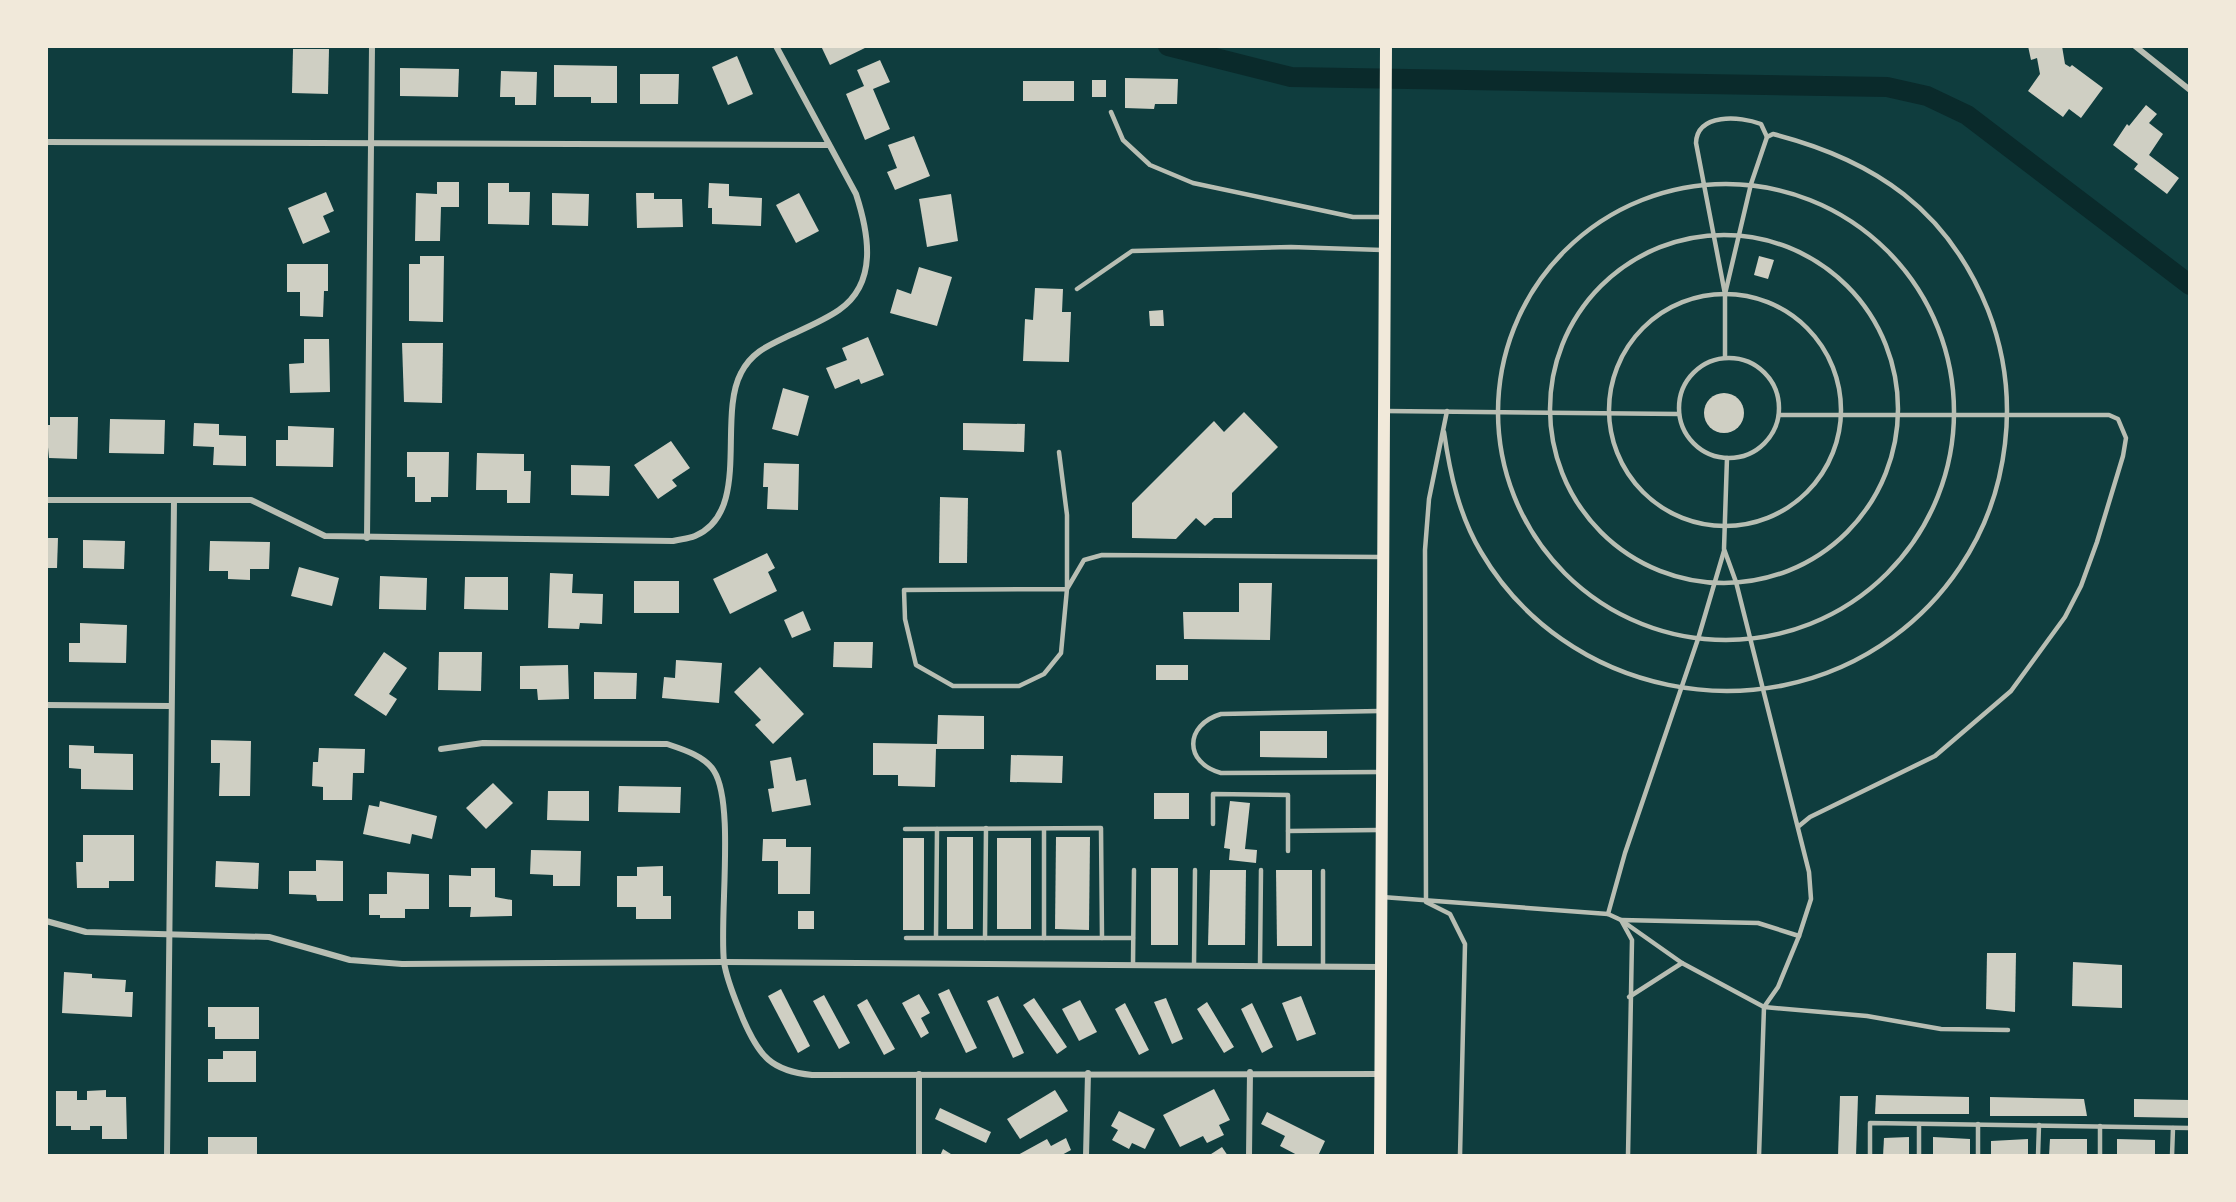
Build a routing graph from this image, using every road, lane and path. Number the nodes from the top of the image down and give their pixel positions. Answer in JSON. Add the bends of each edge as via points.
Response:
{"nodes":[{"id":1,"x":372,"y":46,"type":"edge"},
{"id":2,"x":776,"y":46,"type":"edge"},
{"id":3,"x":1386,"y":46,"type":"edge"},
{"id":4,"x":2136,"y":46,"type":"edge"},
{"id":5,"x":2190,"y":90,"type":"edge"},
{"id":6,"x":1112,"y":112,"type":"dead end"},
{"id":7,"x":1767,"y":137,"type":"junction"},
{"id":8,"x":46,"y":142,"type":"edge"},
{"id":9,"x":372,"y":144,"type":"junction"},
{"id":10,"x":829,"y":145,"type":"junction"},
{"id":11,"x":1703,"y":183,"type":"junction"},
{"id":12,"x":1750,"y":184,"type":"junction"},
{"id":13,"x":1385,"y":217,"type":"junction"},
{"id":14,"x":1713,"y":236,"type":"junction"},
{"id":15,"x":1738,"y":237,"type":"junction"},
{"id":16,"x":1385,"y":250,"type":"junction"},
{"id":17,"x":1077,"y":289,"type":"dead end"},
{"id":18,"x":1725,"y":294,"type":"junction"},
{"id":19,"x":1725,"y":357,"type":"junction"},
{"id":20,"x":1384,"y":411,"type":"junction"},
{"id":21,"x":1447,"y":411,"type":"junction"},
{"id":22,"x":1497,"y":412,"type":"junction"},
{"id":23,"x":1550,"y":412,"type":"junction"},
{"id":24,"x":1608,"y":413,"type":"junction"},
{"id":25,"x":1679,"y":414,"type":"junction"},
{"id":26,"x":1779,"y":415,"type":"junction"},
{"id":27,"x":1842,"y":415,"type":"junction"},
{"id":28,"x":2008,"y":415,"type":"junction"},
{"id":29,"x":1898,"y":416,"type":"junction"},
{"id":30,"x":1955,"y":416,"type":"junction"},
{"id":31,"x":1444,"y":432,"type":"junction"},
{"id":32,"x":1059,"y":452,"type":"dead end"},
{"id":33,"x":1727,"y":458,"type":"junction"},
{"id":34,"x":46,"y":500,"type":"edge"},
{"id":35,"x":174,"y":500,"type":"junction"},
{"id":36,"x":1725,"y":527,"type":"junction"},
{"id":37,"x":367,"y":538,"type":"junction"},
{"id":38,"x":1724,"y":549,"type":"junction"},
{"id":39,"x":1384,"y":557,"type":"junction"},
{"id":40,"x":1736,"y":582,"type":"junction"},
{"id":41,"x":1714,"y":583,"type":"junction"},
{"id":42,"x":1067,"y":589,"type":"junction"},
{"id":43,"x":1698,"y":639,"type":"junction"},
{"id":44,"x":1751,"y":639,"type":"junction"},
{"id":45,"x":1681,"y":689,"type":"junction"},
{"id":46,"x":1765,"y":690,"type":"junction"},
{"id":47,"x":46,"y":705,"type":"edge"},
{"id":48,"x":170,"y":706,"type":"junction"},
{"id":49,"x":1383,"y":711,"type":"junction"},
{"id":50,"x":441,"y":749,"type":"dead end"},
{"id":51,"x":1382,"y":772,"type":"junction"},
{"id":52,"x":1213,"y":825,"type":"dead end"},
{"id":53,"x":1799,"y":826,"type":"junction"},
{"id":54,"x":986,"y":828,"type":"junction"},
{"id":55,"x":905,"y":829,"type":"dead end"},
{"id":56,"x":937,"y":829,"type":"junction"},
{"id":57,"x":1044,"y":829,"type":"junction"},
{"id":58,"x":1288,"y":831,"type":"junction"},
{"id":59,"x":1382,"y":831,"type":"junction"},
{"id":60,"x":1288,"y":851,"type":"dead end"},
{"id":61,"x":1134,"y":870,"type":"dead end"},
{"id":62,"x":1195,"y":870,"type":"dead end"},
{"id":63,"x":1261,"y":870,"type":"dead end"},
{"id":64,"x":1323,"y":871,"type":"dead end"},
{"id":65,"x":1382,"y":897,"type":"junction"},
{"id":66,"x":1426,"y":902,"type":"junction"},
{"id":67,"x":1608,"y":914,"type":"junction"},
{"id":68,"x":1621,"y":920,"type":"junction"},
{"id":69,"x":46,"y":921,"type":"edge"},
{"id":70,"x":169,"y":933,"type":"junction"},
{"id":71,"x":1799,"y":936,"type":"junction"},
{"id":72,"x":906,"y":938,"type":"dead end"},
{"id":73,"x":936,"y":938,"type":"junction"},
{"id":74,"x":985,"y":938,"type":"junction"},
{"id":75,"x":1044,"y":938,"type":"junction"},
{"id":76,"x":1102,"y":938,"type":"junction"},
{"id":77,"x":1133,"y":938,"type":"junction"},
{"id":78,"x":724,"y":962,"type":"junction"},
{"id":79,"x":1682,"y":963,"type":"junction"},
{"id":80,"x":1133,"y":964,"type":"junction"},
{"id":81,"x":1194,"y":964,"type":"junction"},
{"id":82,"x":1260,"y":965,"type":"junction"},
{"id":83,"x":1323,"y":966,"type":"junction"},
{"id":84,"x":1382,"y":967,"type":"junction"},
{"id":85,"x":1629,"y":997,"type":"junction"},
{"id":86,"x":1764,"y":1007,"type":"junction"},
{"id":87,"x":2008,"y":1030,"type":"dead end"},
{"id":88,"x":1250,"y":1072,"type":"junction"},
{"id":89,"x":1088,"y":1073,"type":"junction"},
{"id":90,"x":919,"y":1074,"type":"junction"},
{"id":91,"x":1381,"y":1074,"type":"junction"},
{"id":92,"x":1919,"y":1124,"type":"junction"},
{"id":93,"x":1978,"y":1124,"type":"junction"},
{"id":94,"x":2039,"y":1125,"type":"junction"},
{"id":95,"x":2100,"y":1126,"type":"junction"},
{"id":96,"x":2173,"y":1128,"type":"junction"},
{"id":97,"x":2190,"y":1128,"type":"edge"},
{"id":98,"x":167,"y":1155,"type":"edge"},
{"id":99,"x":919,"y":1155,"type":"edge"},
{"id":100,"x":1086,"y":1155,"type":"edge"},
{"id":101,"x":1249,"y":1155,"type":"edge"},
{"id":102,"x":1380,"y":1155,"type":"edge"},
{"id":103,"x":1460,"y":1155,"type":"edge"},
{"id":104,"x":1628,"y":1155,"type":"edge"},
{"id":105,"x":1759,"y":1155,"type":"edge"},
{"id":106,"x":1870,"y":1155,"type":"edge"},
{"id":107,"x":1919,"y":1155,"type":"edge"},
{"id":108,"x":1978,"y":1155,"type":"edge"},
{"id":109,"x":2038,"y":1155,"type":"edge"},
{"id":110,"x":2100,"y":1155,"type":"edge"},
{"id":111,"x":2172,"y":1155,"type":"edge"}],
"edges":[{"from":1,"to":9,"type":"street"},
{"from":2,"to":10,"type":"street"},
{"from":3,"to":13,"type":"main road"},
{"from":4,"to":5,"type":"street"},
{"from":6,"to":13,"type":"lane","via":[[1123,140],[1150,165],[1193,183],[1353,217]]},
{"from":7,"to":11,"type":"lane","via":[[1761,124],[1751,120],[1719,120],[1702,126],[1696,132],[1696,143]]},
{"from":7,"to":12,"type":"lane"},
{"from":7,"to":28,"type":"lane","via":[[1773,134],[1816,145],[1857,162],[1928,215],[1956,249],[1979,287],[2003,360]]},
{"from":8,"to":9,"type":"street"},
{"from":9,"to":10,"type":"street"},
{"from":9,"to":37,"type":"street"},
{"from":10,"to":37,"type":"street","via":[[862,212],[868,264],[858,291],[839,310],[758,350],[741,373],[730,406],[730,476],[718,518],[696,536],[673,541]]},
{"from":11,"to":12,"type":"lane"},
{"from":11,"to":14,"type":"lane"},
{"from":11,"to":22,"type":"lane","via":[[1624,208],[1588,230],[1557,258],[1531,292],[1512,329],[1501,370]]},
{"from":12,"to":15,"type":"lane"},
{"from":12,"to":30,"type":"lane","via":[[1786,190],[1819,205],[1858,226],[1899,263],[1930,309],[1949,361]]},
{"from":13,"to":16,"type":"main road"},
{"from":14,"to":15,"type":"lane"},
{"from":14,"to":18,"type":"lane"},
{"from":14,"to":23,"type":"lane","via":[[1681,241],[1640,257],[1590,299],[1577,316],[1558,356]]},
{"from":15,"to":18,"type":"lane"},
{"from":15,"to":29,"type":"lane","via":[[1776,243],[1798,252],[1833,274],[1856,296],[1883,338],[1891,360]]},
{"from":16,"to":17,"type":"lane","via":[[1291,247],[1132,251]]},
{"from":16,"to":20,"type":"main road"},
{"from":18,"to":19,"type":"lane"},
{"from":18,"to":24,"type":"lane","via":[[1684,302],[1665,310],[1641,329],[1623,354],[1611,382]]},
{"from":18,"to":27,"type":"lane","via":[[1771,303],[1809,329],[1834,369]]},
{"from":19,"to":25,"type":"lane","via":[[1708,361],[1685,382]]},
{"from":19,"to":26,"type":"lane","via":[[1754,364],[1765,374],[1774,386]]},
{"from":20,"to":21,"type":"lane"},
{"from":20,"to":39,"type":"main road"},
{"from":21,"to":22,"type":"lane"},
{"from":21,"to":31,"type":"lane"},
{"from":22,"to":23,"type":"lane"},
{"from":22,"to":43,"type":"lane","via":[[1501,459],[1516,504],[1539,545],[1570,581],[1620,614],[1652,629]]},
{"from":23,"to":24,"type":"lane"},
{"from":23,"to":41,"type":"lane","via":[[1553,443],[1567,484],[1606,537],[1641,562],[1662,571]]},
{"from":24,"to":25,"type":"lane"},
{"from":24,"to":36,"type":"lane","via":[[1613,443],[1643,494],[1668,512],[1695,523]]},
{"from":25,"to":33,"type":"lane","via":[[1682,428],[1700,450]]},
{"from":26,"to":27,"type":"lane"},
{"from":26,"to":33,"type":"lane","via":[[1775,429],[1756,451]]},
{"from":27,"to":29,"type":"lane"},
{"from":27,"to":36,"type":"lane","via":[[1837,444],[1825,471],[1806,494],[1782,512],[1755,523]]},
{"from":28,"to":30,"type":"lane"},
{"from":28,"to":46,"type":"lane","via":[[2005,455],[1996,494],[1962,566],[1937,597],[1877,649],[1842,668],[1804,682]]},
{"from":28,"to":53,"type":"lane","via":[[2109,415],[2123,426],[2123,456],[2097,542],[2065,617],[2011,691],[1935,756]]},
{"from":29,"to":30,"type":"lane"},
{"from":29,"to":40,"type":"lane","via":[[1892,457],[1883,480],[1867,508],[1840,539],[1800,566],[1777,575]]},
{"from":30,"to":44,"type":"lane","via":[[1949,463],[1934,507],[1902,557],[1878,583],[1840,611],[1796,630]]},
{"from":31,"to":45,"type":"lane","via":[[1450,473],[1463,513],[1504,586],[1565,643],[1592,659],[1640,680]]},
{"from":31,"to":66,"type":"lane","via":[[1429,499],[1425,549]]},
{"from":32,"to":42,"type":"lane","via":[[1067,515]]},
{"from":33,"to":36,"type":"lane"},
{"from":34,"to":35,"type":"street"},
{"from":35,"to":37,"type":"street","via":[[251,500],[325,536]]},
{"from":35,"to":48,"type":"street"},
{"from":36,"to":38,"type":"lane"},
{"from":38,"to":40,"type":"lane"},
{"from":38,"to":41,"type":"lane"},
{"from":39,"to":42,"type":"lane","via":[[1102,555],[1084,560]]},
{"from":39,"to":49,"type":"main road"},
{"from":40,"to":41,"type":"lane"},
{"from":40,"to":44,"type":"lane"},
{"from":41,"to":43,"type":"lane"},
{"from":42,"to":42,"type":"lane","via":[[1061,653],[1044,674],[1019,686],[953,686],[916,664],[904,619],[904,590]]},
{"from":43,"to":44,"type":"lane"},
{"from":43,"to":45,"type":"lane"},
{"from":44,"to":46,"type":"lane"},
{"from":45,"to":46,"type":"lane","via":[[1737,693]]},
{"from":45,"to":67,"type":"lane"},
{"from":46,"to":53,"type":"lane"},
{"from":47,"to":48,"type":"street"},
{"from":48,"to":70,"type":"street"},
{"from":49,"to":51,"type":"main road"},
{"from":49,"to":51,"type":"lane","via":[[1221,714],[1206,718],[1193,739],[1194,749],[1205,767],[1221,773]]},
{"from":50,"to":78,"type":"street","via":[[483,743],[667,744],[691,752],[714,771],[723,804]]},
{"from":51,"to":59,"type":"main road"},
{"from":52,"to":58,"type":"lane","via":[[1213,794],[1288,795]]},
{"from":53,"to":71,"type":"lane","via":[[1811,899]]},
{"from":54,"to":56,"type":"lane"},
{"from":54,"to":57,"type":"lane"},
{"from":54,"to":74,"type":"lane"},
{"from":55,"to":56,"type":"lane"},
{"from":56,"to":73,"type":"lane"},
{"from":57,"to":75,"type":"lane"},
{"from":57,"to":76,"type":"lane","via":[[1101,828]]},
{"from":58,"to":59,"type":"lane"},
{"from":58,"to":60,"type":"lane"},
{"from":59,"to":65,"type":"main road"},
{"from":61,"to":77,"type":"lane"},
{"from":62,"to":81,"type":"lane"},
{"from":63,"to":82,"type":"lane"},
{"from":64,"to":83,"type":"lane"},
{"from":65,"to":66,"type":"lane"},
{"from":65,"to":84,"type":"main road"},
{"from":66,"to":67,"type":"lane"},
{"from":66,"to":103,"type":"lane","via":[[1450,914],[1465,944]]},
{"from":67,"to":68,"type":"lane"},
{"from":68,"to":71,"type":"lane","via":[[1758,923]]},
{"from":68,"to":79,"type":"lane"},
{"from":68,"to":85,"type":"lane","via":[[1632,940]]},
{"from":69,"to":70,"type":"street","via":[[86,932]]},
{"from":70,"to":78,"type":"street","via":[[268,937],[350,960],[402,964]]},
{"from":70,"to":98,"type":"street"},
{"from":71,"to":86,"type":"lane","via":[[1778,987]]},
{"from":72,"to":73,"type":"lane"},
{"from":73,"to":74,"type":"lane"},
{"from":74,"to":75,"type":"lane"},
{"from":75,"to":76,"type":"lane"},
{"from":76,"to":77,"type":"lane"},
{"from":77,"to":80,"type":"lane"},
{"from":78,"to":80,"type":"street"},
{"from":78,"to":90,"type":"street","via":[[752,1041],[769,1062],[787,1072],[812,1075]]},
{"from":79,"to":85,"type":"lane"},
{"from":79,"to":86,"type":"lane"},
{"from":80,"to":81,"type":"street"},
{"from":81,"to":82,"type":"street"},
{"from":82,"to":83,"type":"street"},
{"from":83,"to":84,"type":"street"},
{"from":84,"to":91,"type":"main road"},
{"from":85,"to":104,"type":"lane"},
{"from":86,"to":87,"type":"lane","via":[[1867,1016],[1941,1029]]},
{"from":86,"to":105,"type":"lane"},
{"from":88,"to":89,"type":"street"},
{"from":88,"to":91,"type":"street"},
{"from":88,"to":101,"type":"street"},
{"from":89,"to":90,"type":"street"},
{"from":89,"to":100,"type":"street"},
{"from":90,"to":99,"type":"street"},
{"from":91,"to":102,"type":"main road"},
{"from":92,"to":93,"type":"lane"},
{"from":92,"to":106,"type":"lane","via":[[1870,1123]]},
{"from":92,"to":107,"type":"lane"},
{"from":93,"to":94,"type":"lane"},
{"from":93,"to":108,"type":"lane"},
{"from":94,"to":95,"type":"lane"},
{"from":94,"to":109,"type":"lane"},
{"from":95,"to":96,"type":"lane"},
{"from":95,"to":110,"type":"lane"},
{"from":96,"to":97,"type":"lane"},
{"from":96,"to":111,"type":"lane"}]}
